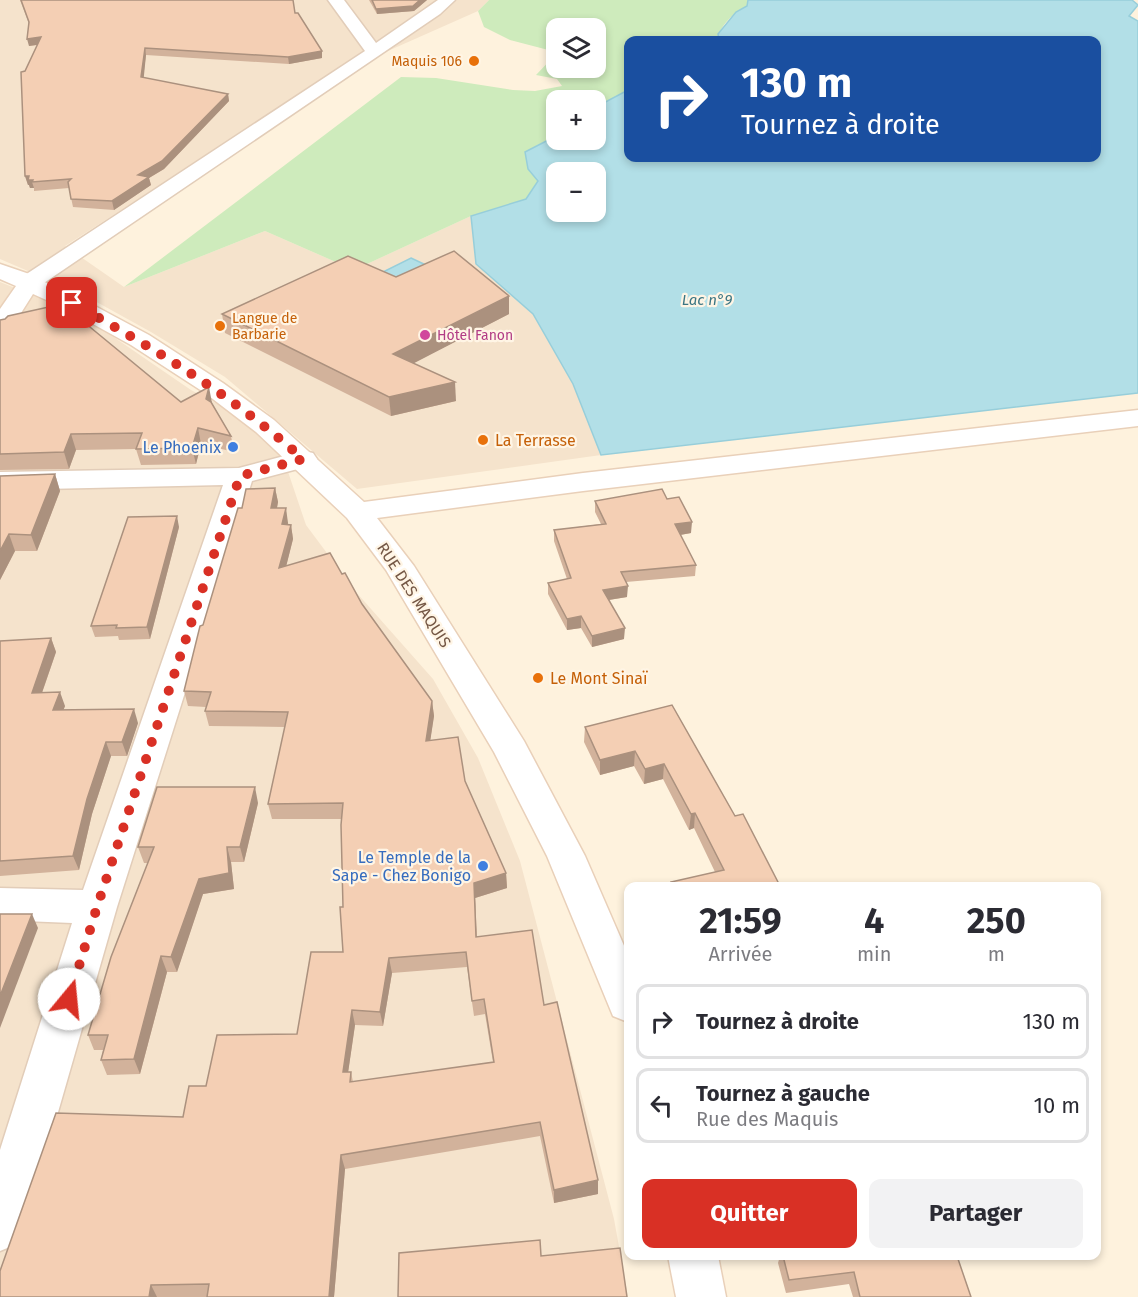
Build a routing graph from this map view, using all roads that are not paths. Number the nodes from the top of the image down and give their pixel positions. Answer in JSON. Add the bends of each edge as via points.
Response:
{"nodes":[{"id":1,"x":336,"y":0,"type":"edge"},
{"id":2,"x":447,"y":0,"type":"edge"},
{"id":3,"x":373,"y":51,"type":"junction"},
{"id":4,"x":0,"y":271,"type":"edge"},
{"id":5,"x":30,"y":282,"type":"junction"},
{"id":6,"x":0,"y":327,"type":"edge"},
{"id":7,"x":1138,"y":418,"type":"edge"},
{"id":8,"x":303,"y":459,"type":"junction"},
{"id":9,"x":240,"y":476,"type":"junction"},
{"id":10,"x":0,"y":481,"type":"edge"},
{"id":11,"x":357,"y":512,"type":"junction"},
{"id":12,"x":0,"y":904,"type":"edge"},
{"id":13,"x":97,"y":907,"type":"junction"},
{"id":14,"x":624,"y":994,"type":"edge"},
{"id":15,"x":0,"y":1227,"type":"edge"},
{"id":16,"x":694,"y":1260,"type":"edge"},
{"id":17,"x":701,"y":1297,"type":"edge"}],
"edges":[{"from":1,"to":3,"type":"street"},
{"from":2,"to":3,"type":"street"},
{"from":3,"to":5,"type":"street"},
{"from":4,"to":5,"type":"street","name":"RUE DES MAQUIS"},
{"from":5,"to":6,"type":"street"},
{"from":5,"to":8,"type":"street","name":"RUE DES MAQUIS","via":[[150,346],[222,394]]},
{"from":7,"to":11,"type":"street"},
{"from":8,"to":9,"type":"street"},
{"from":8,"to":11,"type":"street","name":"RUE DES MAQUIS"},
{"from":9,"to":10,"type":"street"},
{"from":9,"to":13,"type":"street"},
{"from":11,"to":14,"type":"street","name":"RUE DES MAQUIS","via":[[399,566],[511,750],[566,856]]},
{"from":12,"to":13,"type":"street"},
{"from":13,"to":15,"type":"street"},
{"from":16,"to":17,"type":"street"}]}
